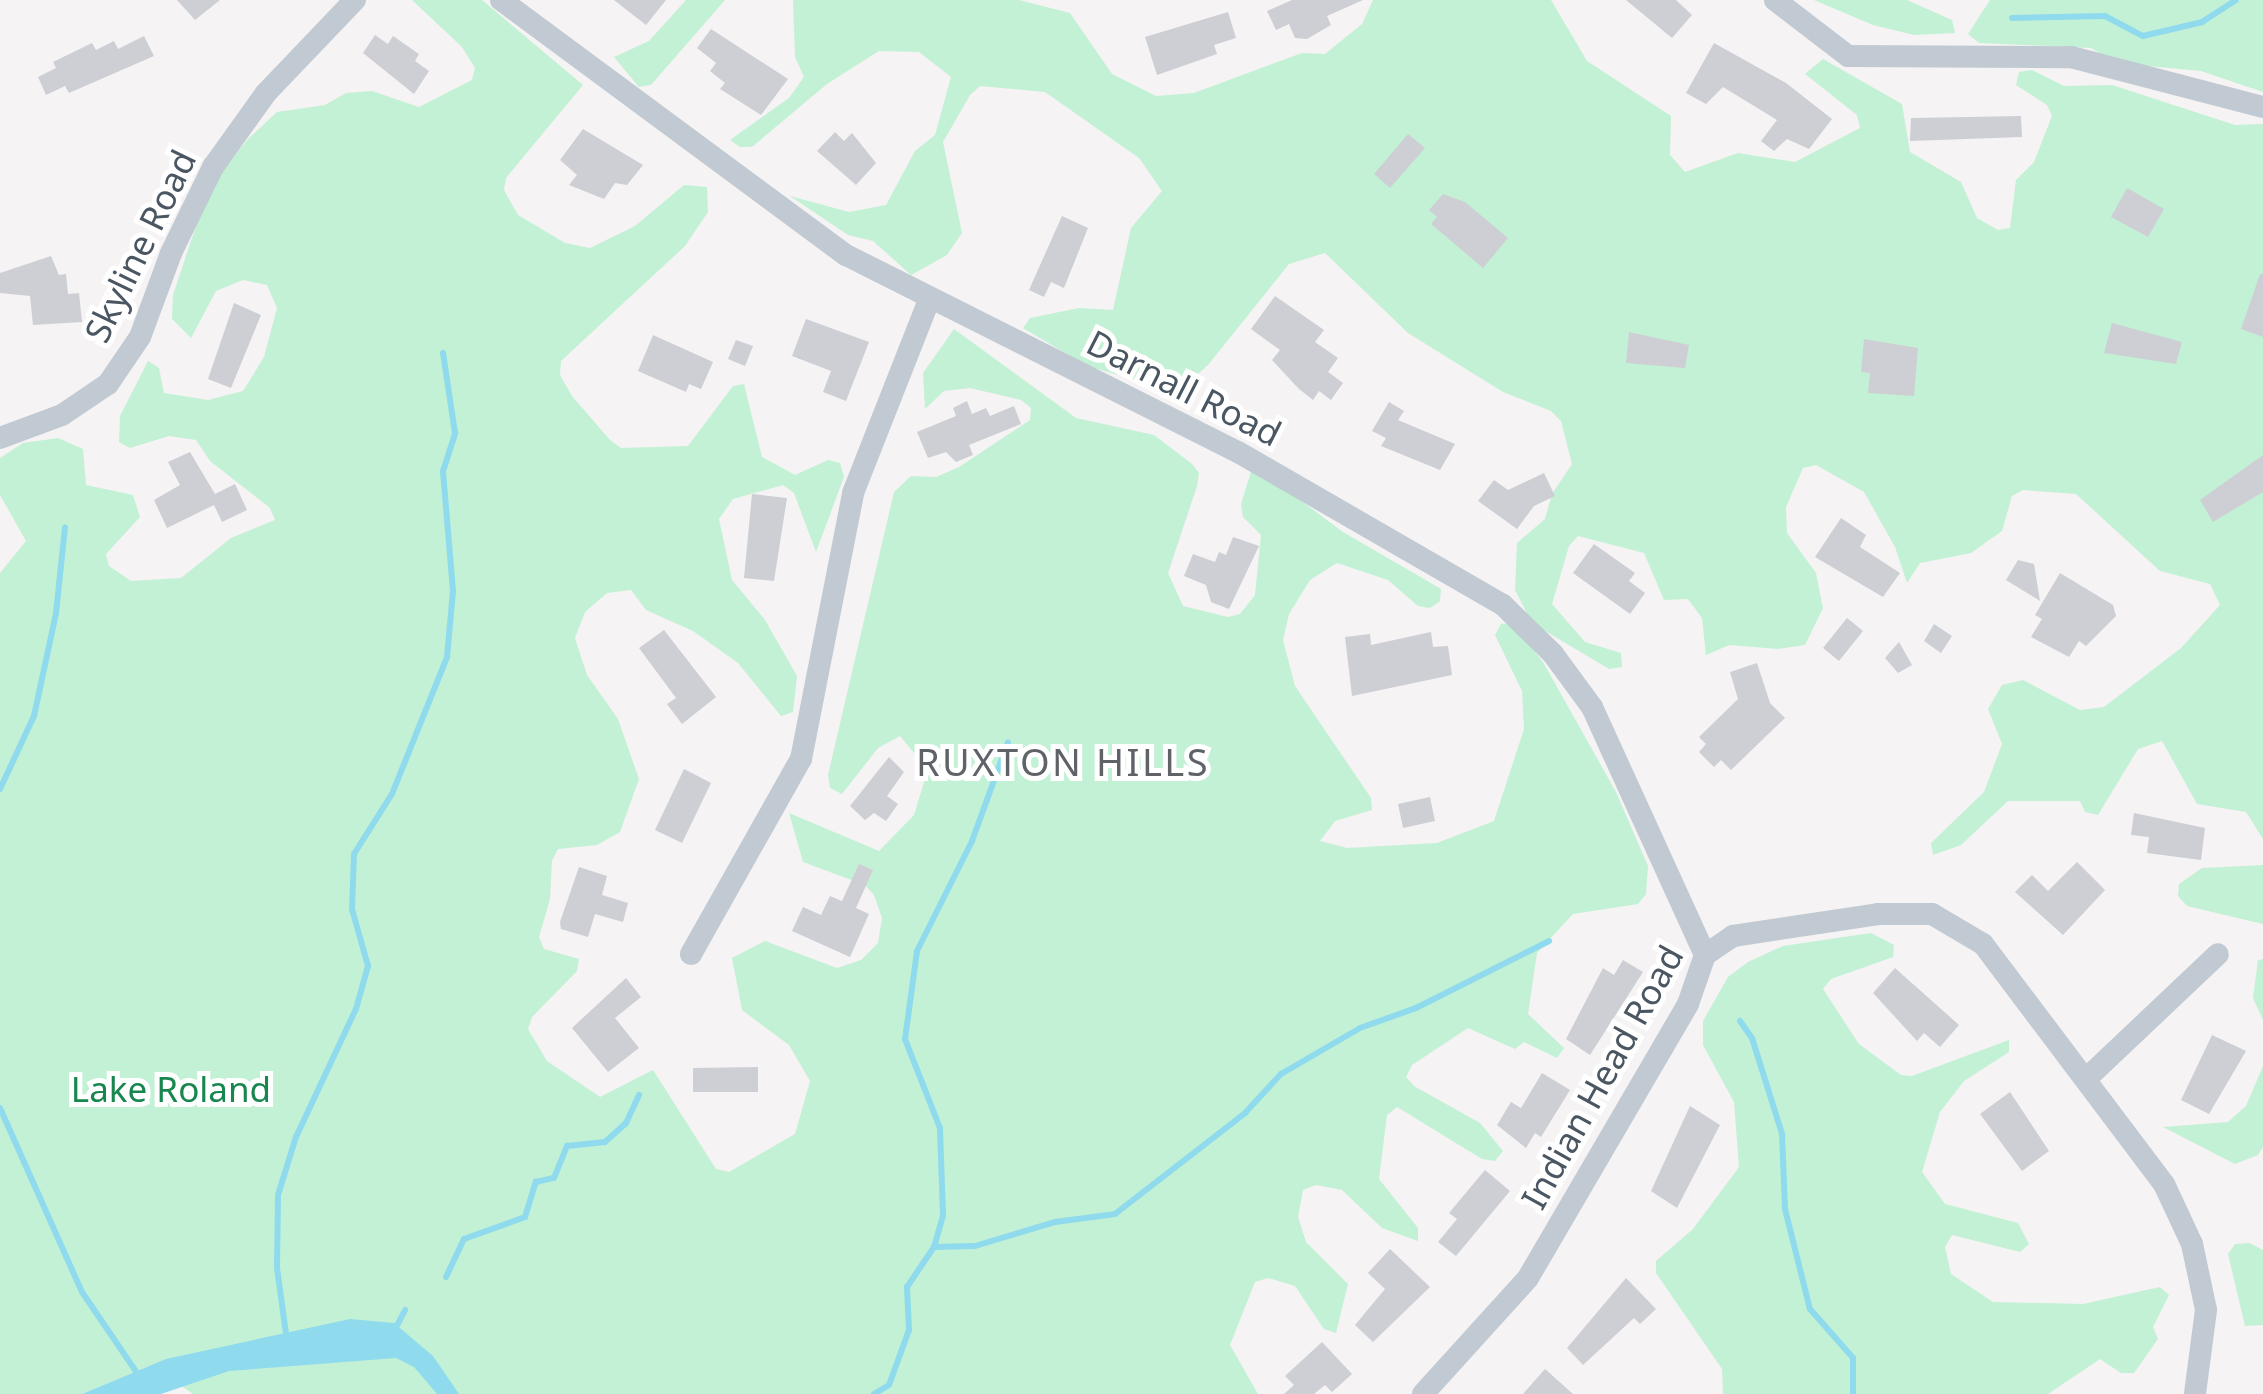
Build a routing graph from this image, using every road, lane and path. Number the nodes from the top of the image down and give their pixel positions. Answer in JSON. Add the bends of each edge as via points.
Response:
{"nodes":[{"id":1,"x":355,"y":0,"type":"edge"},
{"id":2,"x":501,"y":0,"type":"edge"},
{"id":3,"x":1775,"y":0,"type":"edge"},
{"id":4,"x":2263,"y":108,"type":"edge"},
{"id":5,"x":929,"y":300,"type":"junction"},
{"id":6,"x":0,"y":438,"type":"edge"},
{"id":7,"x":690,"y":954,"type":"dead end"},
{"id":8,"x":2218,"y":954,"type":"dead end"},
{"id":9,"x":1705,"y":955,"type":"junction"},
{"id":10,"x":2087,"y":1078,"type":"junction"},
{"id":11,"x":1423,"y":1394,"type":"edge"},
{"id":12,"x":2195,"y":1394,"type":"edge"}],
"edges":[{"from":1,"to":6,"type":"street","name":"Skyline Road","via":[[266,93],[213,167],[126,362],[86,402]]},
{"from":2,"to":5,"type":"street","name":"Darnall Road","via":[[846,255]]},
{"from":3,"to":4,"type":"street","via":[[1848,56],[2072,57]]},
{"from":5,"to":7,"type":"street","via":[[852,493],[801,759]]},
{"from":5,"to":9,"type":"street","name":"Darnall Road","via":[[1238,452],[1503,605],[1553,654],[1592,707]]},
{"from":8,"to":10,"type":"street"},
{"from":9,"to":10,"type":"street","name":"Indian Head Road","via":[[1733,936],[1878,914],[1932,914],[1983,944]]},
{"from":9,"to":11,"type":"street","name":"Indian Head Road","via":[[1688,1004],[1528,1278]]},
{"from":10,"to":12,"type":"street","name":"Indian Head Road","via":[[2164,1184],[2192,1244],[2206,1310]]}]}
